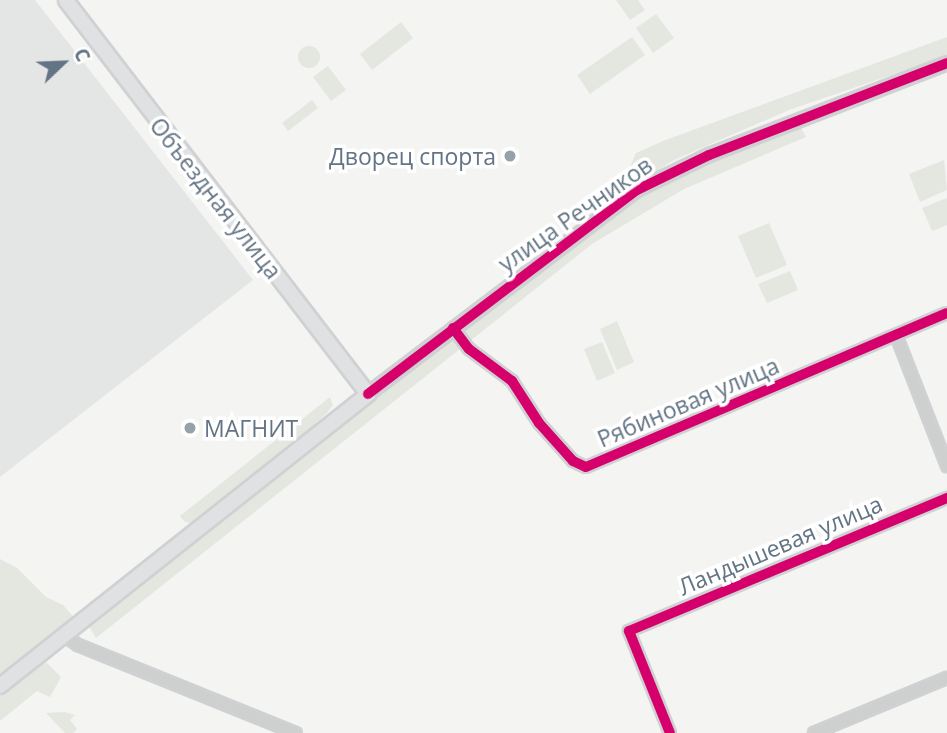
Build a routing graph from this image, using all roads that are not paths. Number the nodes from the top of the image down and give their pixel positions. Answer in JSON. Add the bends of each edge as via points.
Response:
{"nodes":[{"id":1,"x":66,"y":0,"type":"edge"},
{"id":2,"x":947,"y":63,"type":"edge"},
{"id":3,"x":947,"y":313,"type":"edge"},
{"id":4,"x":453,"y":328,"type":"junction"},
{"id":5,"x":895,"y":335,"type":"junction"},
{"id":6,"x":368,"y":394,"type":"junction"},
{"id":7,"x":947,"y":466,"type":"edge"},
{"id":8,"x":947,"y":498,"type":"edge"},
{"id":9,"x":64,"y":635,"type":"junction"},
{"id":10,"x":947,"y":678,"type":"edge"},
{"id":11,"x":0,"y":686,"type":"edge"},
{"id":12,"x":296,"y":733,"type":"edge"},
{"id":13,"x":670,"y":733,"type":"edge"},
{"id":14,"x":814,"y":733,"type":"edge"}],
"edges":[{"from":1,"to":6,"type":"main road","name":"Объездная улица"},
{"from":2,"to":4,"type":"street","name":"улица Речников","via":[[656,180],[611,208]]},
{"from":3,"to":5,"type":"street","name":"Рябиновая улица"},
{"from":4,"to":5,"type":"street","name":"Рябиновая улица","via":[[469,349],[512,381],[573,461],[586,467]]},
{"from":4,"to":6,"type":"street","name":"улица Речников"},
{"from":5,"to":7,"type":"street"},
{"from":6,"to":9,"type":"main road"},
{"from":8,"to":13,"type":"street","name":"Ландышевая улица","via":[[629,631]]},
{"from":9,"to":11,"type":"main road"},
{"from":9,"to":12,"type":"street","via":[[78,645]]},
{"from":10,"to":14,"type":"street"}]}
